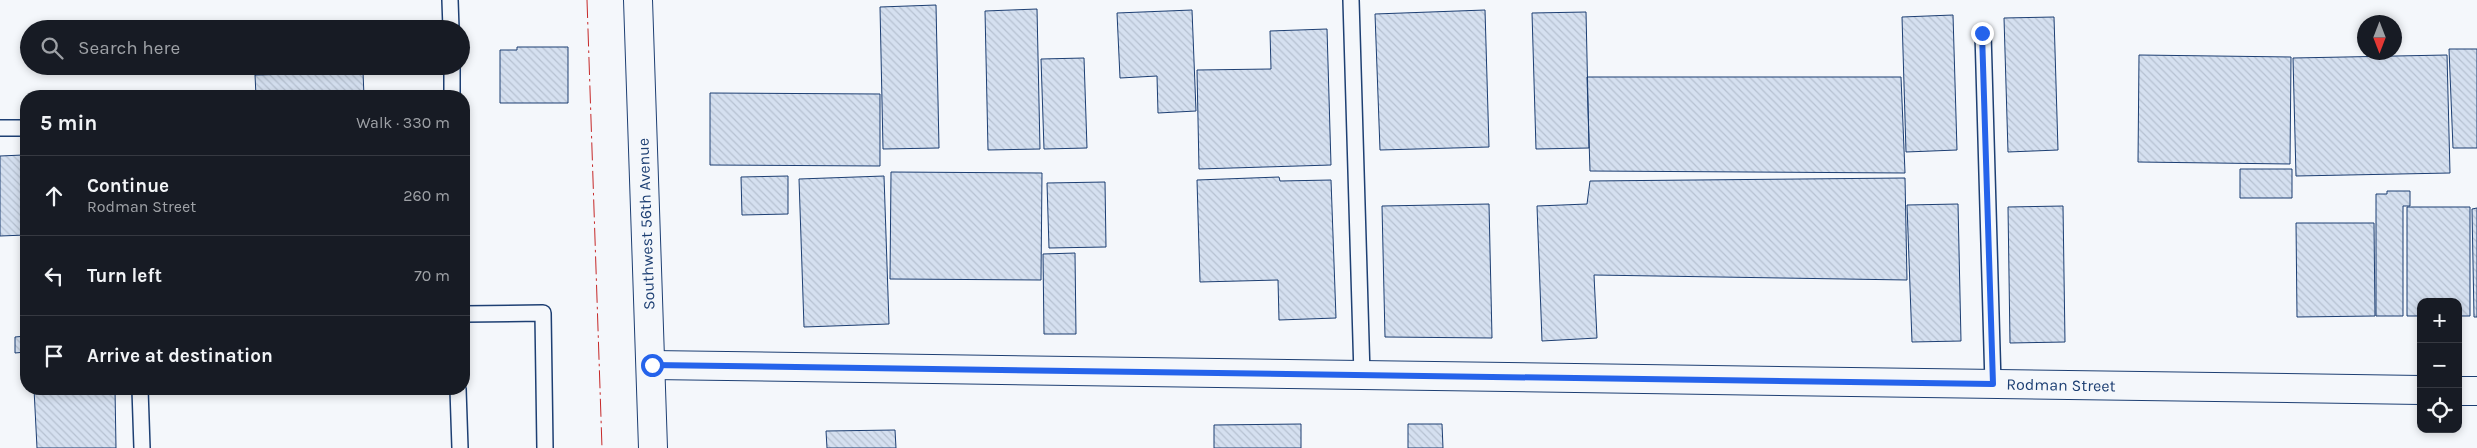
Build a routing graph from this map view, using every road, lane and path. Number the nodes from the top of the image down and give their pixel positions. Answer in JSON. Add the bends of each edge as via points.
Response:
{"nodes":[{"id":1,"x":450,"y":0,"type":"edge"},
{"id":2,"x":638,"y":0,"type":"edge"},
{"id":3,"x":1351,"y":0,"type":"edge"},
{"id":4,"x":451,"y":20,"type":"edge"},
{"id":5,"x":1982,"y":33,"type":"dead end"},
{"id":6,"x":452,"y":75,"type":"edge"},
{"id":7,"x":452,"y":90,"type":"edge"},
{"id":8,"x":0,"y":128,"type":"edge"},
{"id":9,"x":20,"y":128,"type":"edge"},
{"id":10,"x":470,"y":314,"type":"edge"},
{"id":11,"x":652,"y":365,"type":"junction"},
{"id":12,"x":1362,"y":375,"type":"junction"},
{"id":13,"x":1993,"y":384,"type":"junction"},
{"id":14,"x":2417,"y":390,"type":"edge"},
{"id":15,"x":2462,"y":391,"type":"edge"},
{"id":16,"x":2477,"y":391,"type":"edge"},
{"id":17,"x":140,"y":395,"type":"edge"},
{"id":18,"x":458,"y":395,"type":"edge"},
{"id":19,"x":142,"y":448,"type":"edge"},
{"id":20,"x":460,"y":448,"type":"edge"},
{"id":21,"x":545,"y":448,"type":"edge"},
{"id":22,"x":654,"y":448,"type":"edge"}],
"edges":[{"from":1,"to":4,"type":"lane"},
{"from":2,"to":11,"type":"street","name":"Southwest 56th Avenue"},
{"from":3,"to":12,"type":"lane"},
{"from":5,"to":13,"type":"lane"},
{"from":6,"to":7,"type":"lane"},
{"from":8,"to":9,"type":"lane"},
{"from":10,"to":21,"type":"lane","via":[[543,313]]},
{"from":11,"to":12,"type":"street","name":"Rodman Street"},
{"from":11,"to":22,"type":"street","name":"Southwest 56th Avenue"},
{"from":12,"to":13,"type":"street","name":"Rodman Street"},
{"from":13,"to":14,"type":"street","name":"Rodman Street"},
{"from":15,"to":16,"type":"street"},
{"from":17,"to":19,"type":"lane"},
{"from":18,"to":20,"type":"lane"}]}
